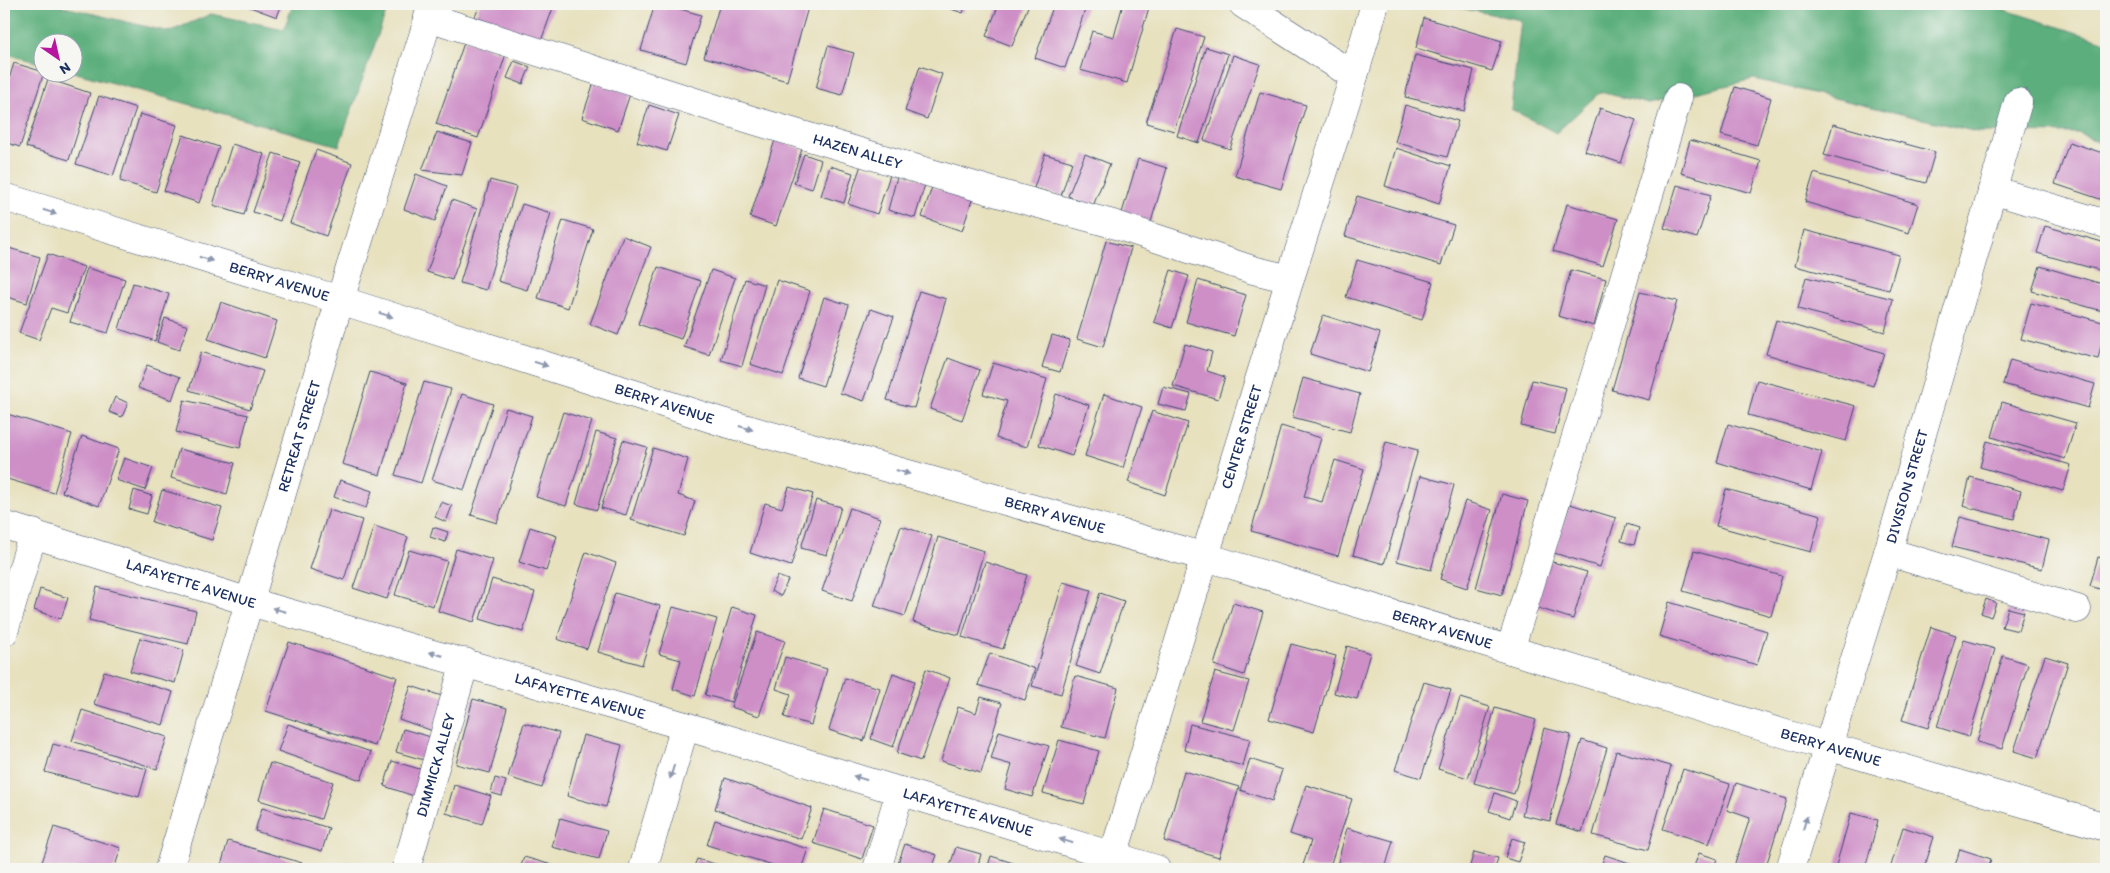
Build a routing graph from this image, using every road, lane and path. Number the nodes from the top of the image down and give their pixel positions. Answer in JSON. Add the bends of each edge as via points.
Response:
{"nodes":[{"id":1,"x":1243,"y":4,"type":"edge"},
{"id":2,"x":1375,"y":4,"type":"edge"},
{"id":3,"x":430,"y":10,"type":"edge"},
{"id":4,"x":1354,"y":76,"type":"junction"},
{"id":5,"x":1678,"y":98,"type":"dead end"},
{"id":6,"x":2018,"y":102,"type":"dead end"},
{"id":7,"x":1992,"y":190,"type":"junction"},
{"id":8,"x":4,"y":197,"type":"edge"},
{"id":9,"x":2106,"y":224,"type":"edge"},
{"id":10,"x":1290,"y":279,"type":"junction"},
{"id":11,"x":340,"y":300,"type":"junction"},
{"id":12,"x":4,"y":525,"type":"edge"},
{"id":13,"x":33,"y":533,"type":"junction"},
{"id":14,"x":1888,"y":552,"type":"junction"},
{"id":15,"x":1206,"y":556,"type":"junction"},
{"id":16,"x":250,"y":602,"type":"junction"},
{"id":17,"x":2077,"y":609,"type":"dead end"},
{"id":18,"x":4,"y":632,"type":"edge"},
{"id":19,"x":1510,"y":650,"type":"junction"},
{"id":20,"x":465,"y":662,"type":"junction"},
{"id":21,"x":685,"y":726,"type":"junction"},
{"id":22,"x":1829,"y":747,"type":"junction"},
{"id":23,"x":900,"y":791,"type":"junction"},
{"id":24,"x":2106,"y":827,"type":"edge"},
{"id":25,"x":1111,"y":862,"type":"edge"},
{"id":26,"x":169,"y":869,"type":"edge"},
{"id":27,"x":406,"y":869,"type":"edge"},
{"id":28,"x":643,"y":869,"type":"edge"},
{"id":29,"x":876,"y":869,"type":"edge"},
{"id":30,"x":1156,"y":869,"type":"edge"},
{"id":31,"x":1790,"y":869,"type":"edge"}],
"edges":[{"from":1,"to":4,"type":"street"},
{"from":2,"to":4,"type":"street","name":"CENTER STREET"},
{"from":3,"to":10,"type":"street","name":"HAZEN ALLEY","via":[[752,120],[1113,224]]},
{"from":3,"to":11,"type":"street","name":"RETREAT STREET"},
{"from":4,"to":10,"type":"street","name":"CENTER STREET"},
{"from":5,"to":19,"type":"street"},
{"from":6,"to":7,"type":"street","name":"DIVISION STREET"},
{"from":7,"to":9,"type":"street"},
{"from":7,"to":14,"type":"street","name":"DIVISION STREET"},
{"from":8,"to":11,"type":"street","name":"BERRY AVENUE","one_way":true},
{"from":10,"to":15,"type":"street","name":"CENTER STREET"},
{"from":11,"to":15,"type":"street","name":"BERRY AVENUE","one_way":true,"via":[[722,422]]},
{"from":11,"to":16,"type":"street","name":"RETREAT STREET"},
{"from":12,"to":13,"type":"street","name":"LAFAYETTE AVENUE"},
{"from":13,"to":16,"type":"street","name":"LAFAYETTE AVENUE"},
{"from":13,"to":18,"type":"street"},
{"from":14,"to":17,"type":"street"},
{"from":14,"to":22,"type":"street","name":"DIVISION STREET"},
{"from":15,"to":19,"type":"street","name":"BERRY AVENUE"},
{"from":15,"to":25,"type":"street","name":"CENTER STREET"},
{"from":20,"to":16,"type":"street","name":"LAFAYETTE AVENUE","one_way":true},
{"from":16,"to":26,"type":"street","name":"RETREAT STREET"},
{"from":19,"to":22,"type":"street","name":"BERRY AVENUE"},
{"from":20,"to":21,"type":"street","name":"LAFAYETTE AVENUE"},
{"from":20,"to":27,"type":"street","name":"DIMMICK ALLEY"},
{"from":23,"to":21,"type":"street","name":"LAFAYETTE AVENUE","one_way":true},
{"from":21,"to":28,"type":"street","one_way":true},
{"from":22,"to":24,"type":"street","name":"BERRY AVENUE"},
{"from":31,"to":22,"type":"street","name":"DIVISION STREET","one_way":true},
{"from":25,"to":23,"type":"street","name":"LAFAYETTE AVENUE","one_way":true},
{"from":23,"to":29,"type":"street"},
{"from":25,"to":30,"type":"street","name":"LAFAYETTE AVENUE"}]}
